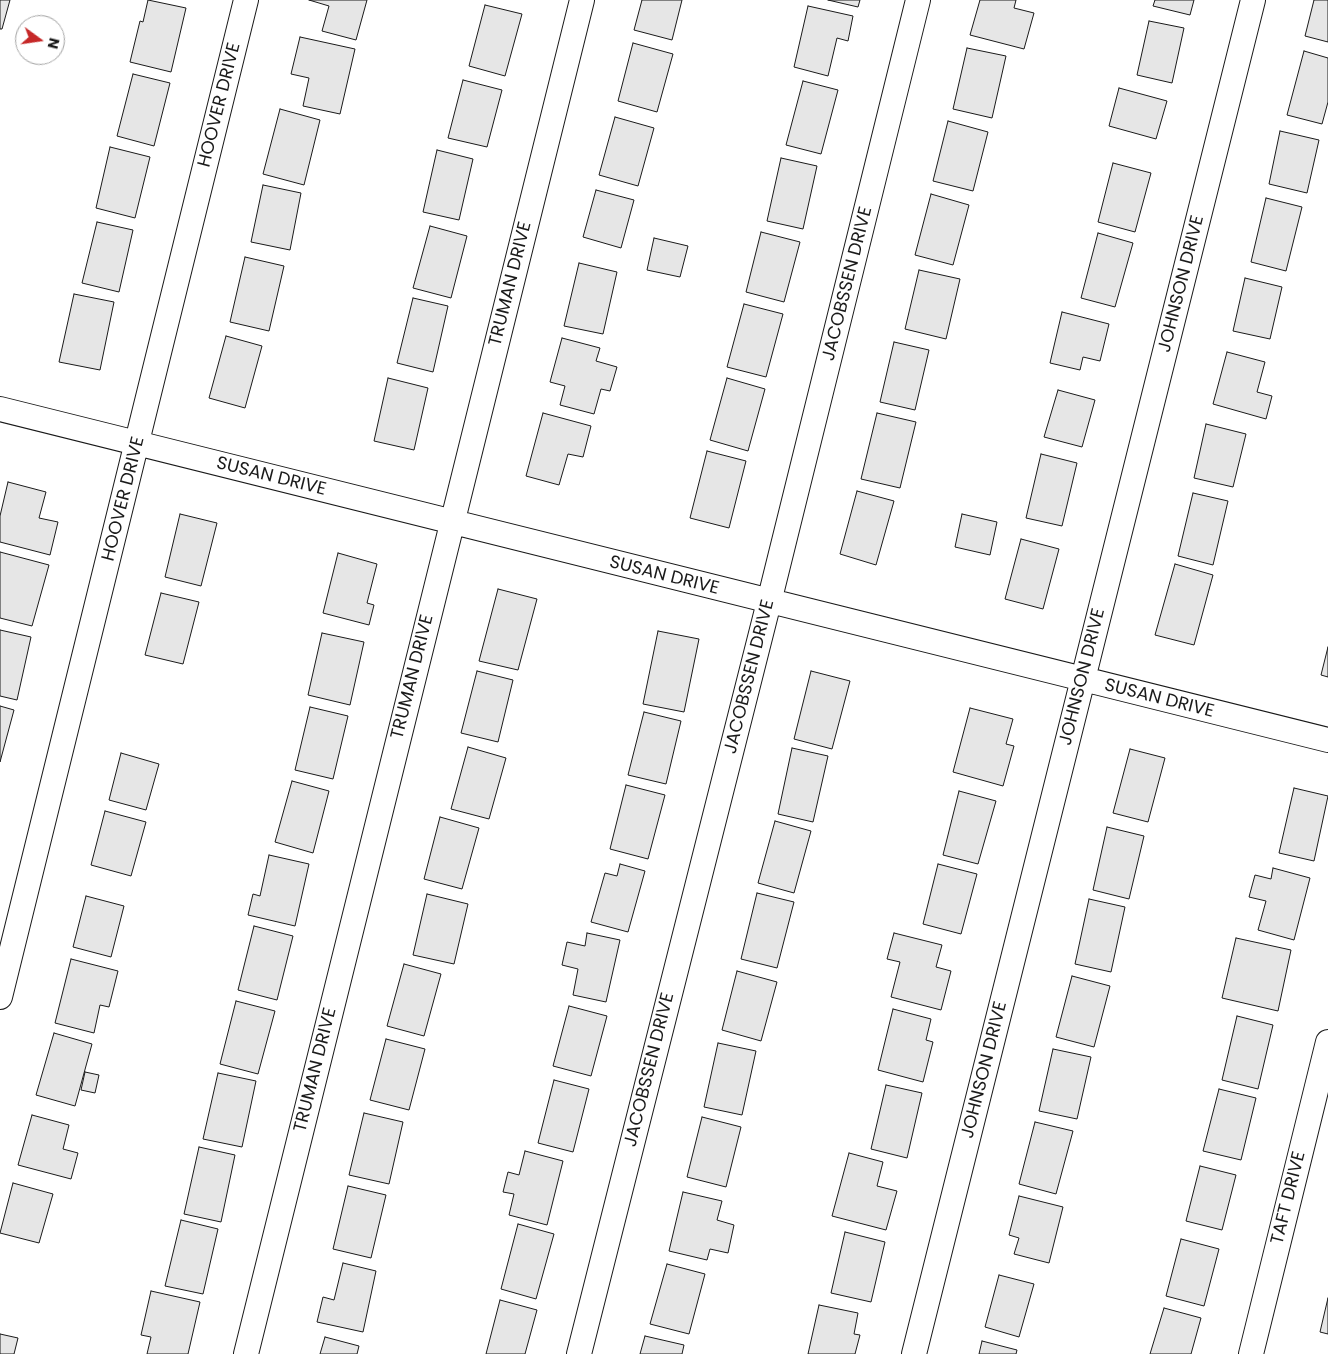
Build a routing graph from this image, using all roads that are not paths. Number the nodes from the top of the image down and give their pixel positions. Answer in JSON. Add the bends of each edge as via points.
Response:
{"nodes":[{"id":1,"x":246,"y":0,"type":"edge"},
{"id":2,"x":582,"y":0,"type":"edge"},
{"id":3,"x":918,"y":0,"type":"edge"},
{"id":4,"x":1252,"y":0,"type":"edge"},
{"id":5,"x":0,"y":409,"type":"edge"},
{"id":6,"x":138,"y":444,"type":"junction"},
{"id":7,"x":452,"y":523,"type":"junction"},
{"id":8,"x":769,"y":602,"type":"junction"},
{"id":9,"x":1082,"y":679,"type":"junction"},
{"id":10,"x":1328,"y":740,"type":"edge"},
{"id":11,"x":0,"y":997,"type":"edge"},
{"id":12,"x":1328,"y":1042,"type":"edge"},
{"id":13,"x":246,"y":1354,"type":"edge"},
{"id":14,"x":579,"y":1354,"type":"edge"},
{"id":15,"x":914,"y":1354,"type":"edge"},
{"id":16,"x":1251,"y":1354,"type":"edge"}],
"edges":[{"from":1,"to":6,"type":"street","name":"HOOVER DRIVE"},
{"from":2,"to":7,"type":"street","name":"TRUMAN DRIVE"},
{"from":3,"to":8,"type":"street","name":"JACOBSSEN DRIVE"},
{"from":4,"to":9,"type":"street","name":"JOHNSON DRIVE"},
{"from":5,"to":6,"type":"street","name":"SUSAN DRIVE"},
{"from":6,"to":7,"type":"street","name":"SUSAN DRIVE"},
{"from":6,"to":11,"type":"street","name":"HOOVER DRIVE"},
{"from":7,"to":8,"type":"street","name":"SUSAN DRIVE"},
{"from":7,"to":13,"type":"street","name":"TRUMAN DRIVE"},
{"from":8,"to":9,"type":"street","name":"SUSAN DRIVE"},
{"from":8,"to":14,"type":"street","name":"JACOBSSEN DRIVE"},
{"from":9,"to":10,"type":"street","name":"SUSAN DRIVE"},
{"from":9,"to":15,"type":"street","name":"JOHNSON DRIVE"},
{"from":12,"to":16,"type":"street","name":"TAFT DRIVE"}]}
